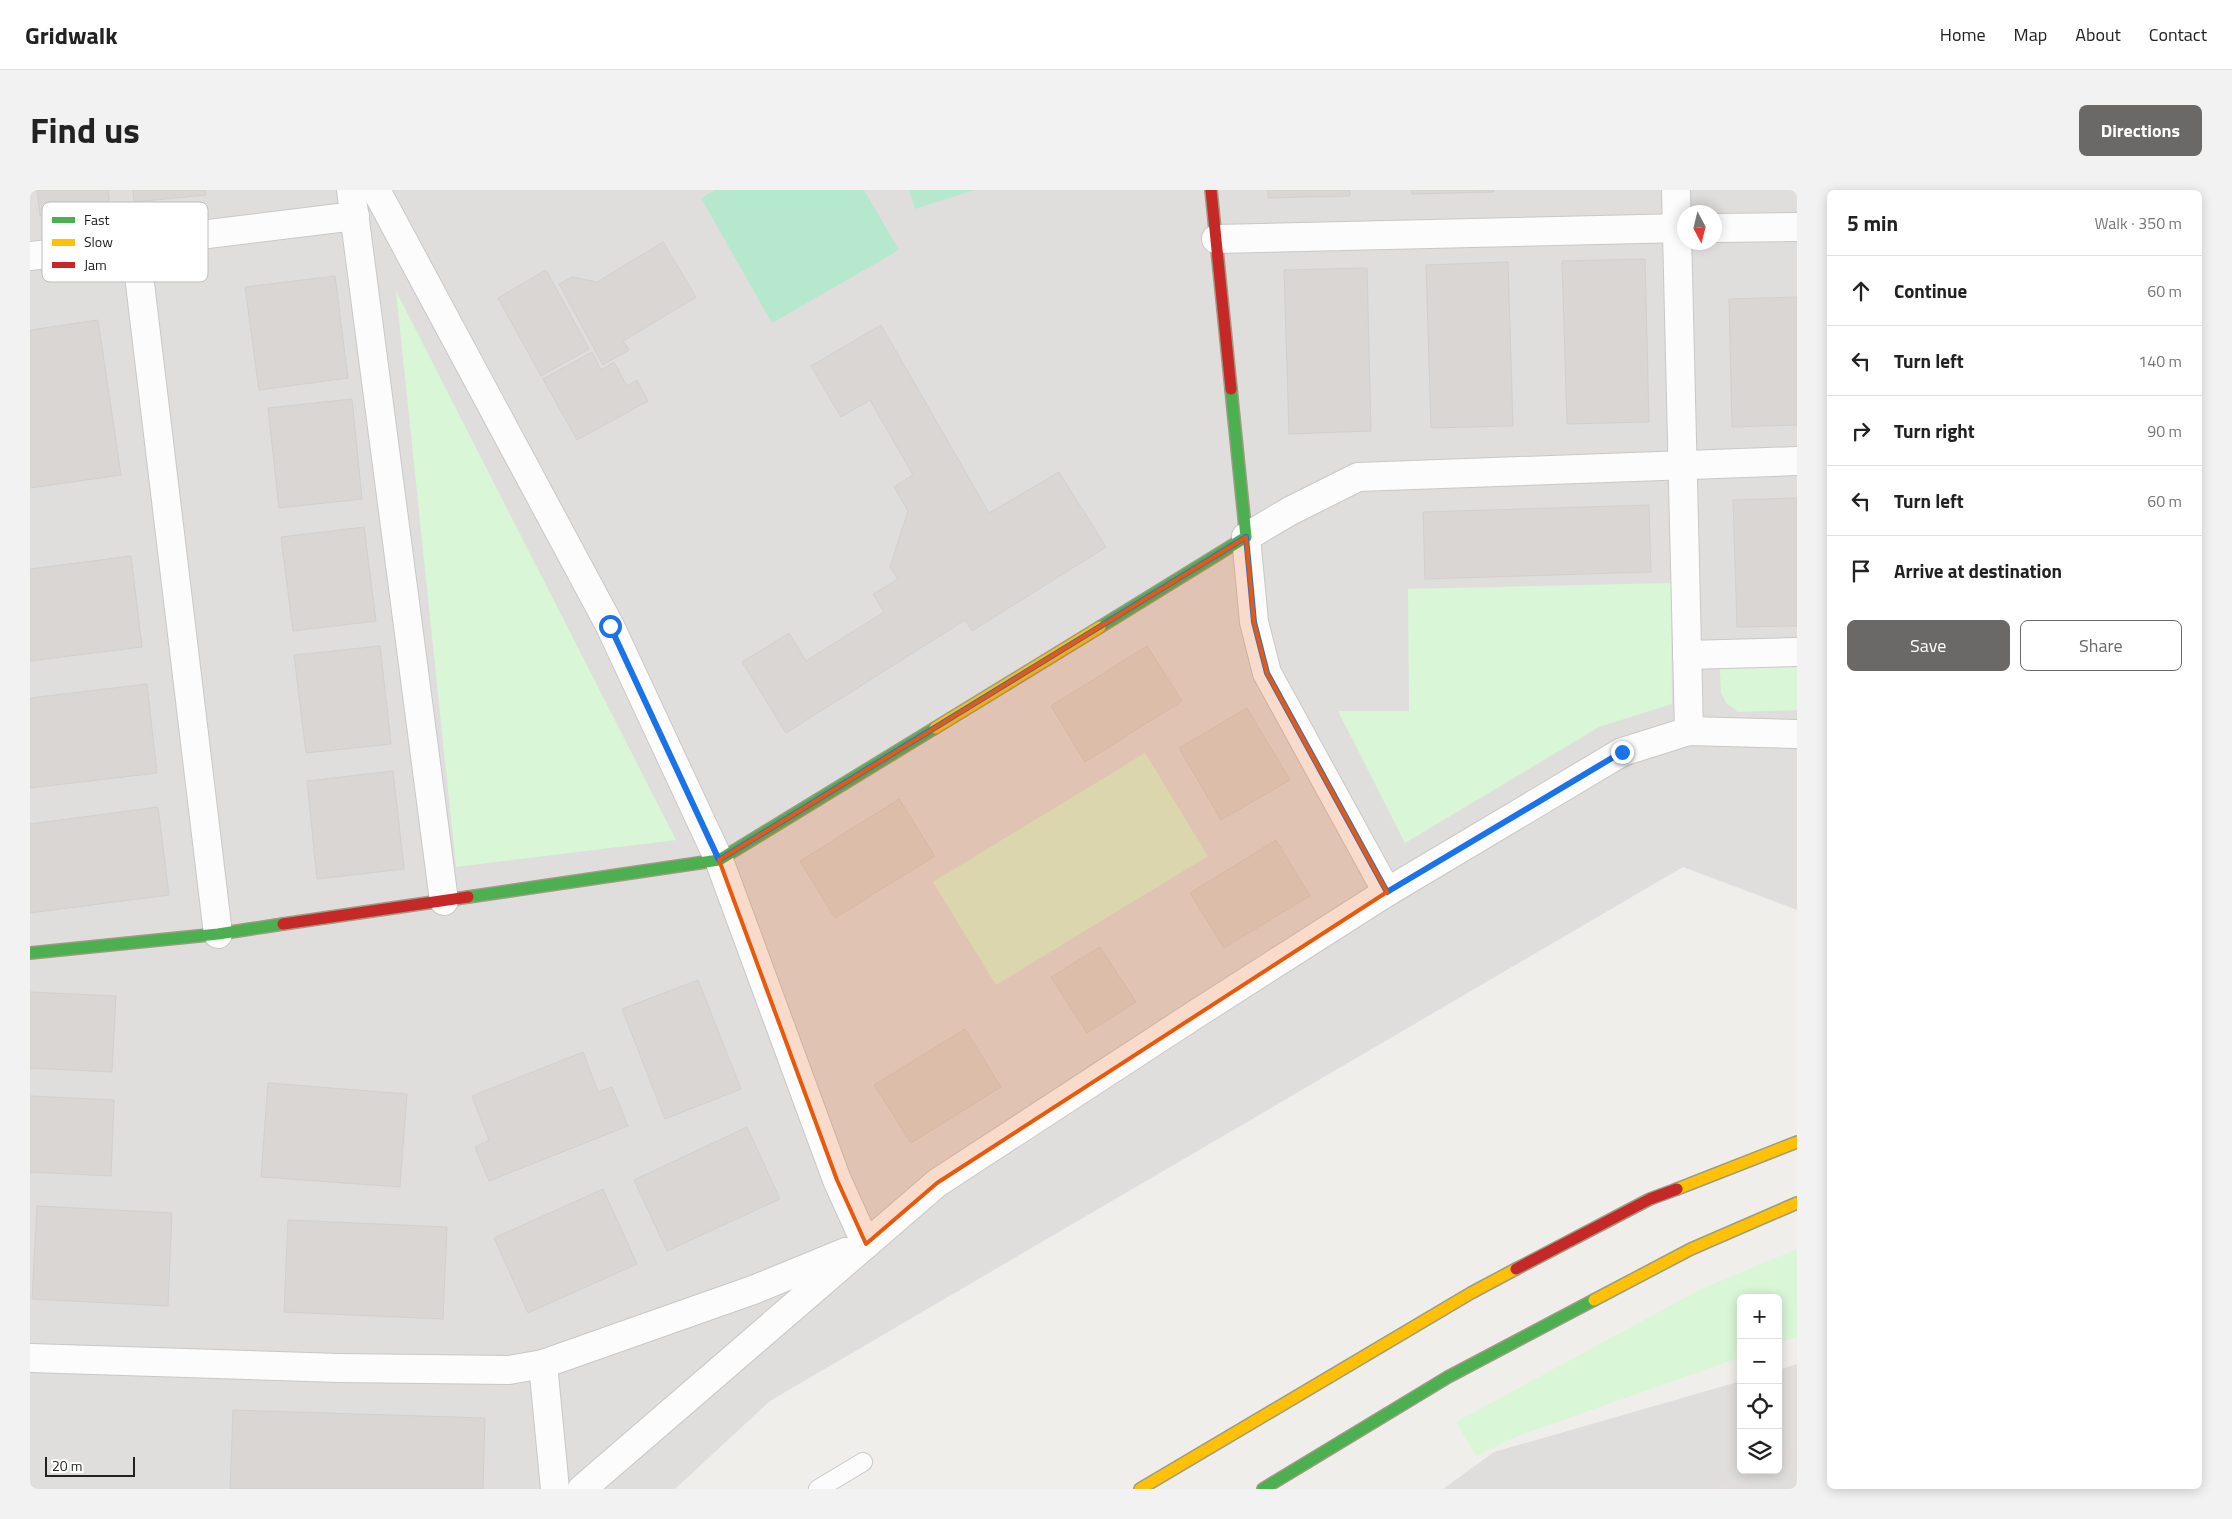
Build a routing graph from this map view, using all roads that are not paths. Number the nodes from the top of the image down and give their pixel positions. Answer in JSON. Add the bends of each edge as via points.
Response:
{"nodes":[{"id":1,"x":376,"y":190,"type":"edge"},
{"id":2,"x":1211,"y":190,"type":"edge"},
{"id":3,"x":1676,"y":190,"type":"edge"},
{"id":4,"x":353,"y":203,"type":"edge"},
{"id":5,"x":1678,"y":205,"type":"edge"},
{"id":6,"x":1797,"y":227,"type":"edge"},
{"id":7,"x":1677,"y":228,"type":"edge"},
{"id":8,"x":1722,"y":228,"type":"edge"},
{"id":9,"x":208,"y":229,"type":"edge"},
{"id":10,"x":1216,"y":239,"type":"junction"},
{"id":11,"x":1680,"y":250,"type":"edge"},
{"id":12,"x":140,"y":282,"type":"edge"},
{"id":13,"x":1797,"y":461,"type":"edge"},
{"id":14,"x":1681,"y":464,"type":"junction"},
{"id":15,"x":1246,"y":537,"type":"junction"},
{"id":16,"x":1797,"y":652,"type":"edge"},
{"id":17,"x":1687,"y":655,"type":"junction"},
{"id":18,"x":1689,"y":731,"type":"junction"},
{"id":19,"x":1797,"y":734,"type":"edge"},
{"id":20,"x":719,"y":860,"type":"junction"},
{"id":21,"x":1387,"y":892,"type":"junction"},
{"id":22,"x":444,"y":901,"type":"junction"},
{"id":23,"x":218,"y":934,"type":"junction"},
{"id":24,"x":30,"y":953,"type":"edge"},
{"id":25,"x":1797,"y":1129,"type":"edge"},
{"id":26,"x":1797,"y":1142,"type":"edge"},
{"id":27,"x":1650,"y":1199,"type":"junction"},
{"id":28,"x":1797,"y":1203,"type":"edge"},
{"id":29,"x":866,"y":1244,"type":"junction"},
{"id":30,"x":30,"y":1358,"type":"edge"},
{"id":31,"x":543,"y":1364,"type":"junction"},
{"id":32,"x":863,"y":1462,"type":"dead end"},
{"id":33,"x":554,"y":1489,"type":"edge"},
{"id":34,"x":582,"y":1489,"type":"edge"},
{"id":35,"x":818,"y":1489,"type":"edge"},
{"id":36,"x":1140,"y":1489,"type":"edge"},
{"id":37,"x":1263,"y":1489,"type":"edge"}],
"edges":[{"from":1,"to":20,"type":"street","via":[[610,626]]},
{"from":2,"to":10,"type":"main road"},
{"from":3,"to":5,"type":"street"},
{"from":4,"to":9,"type":"street"},
{"from":4,"to":22,"type":"street"},
{"from":6,"to":8,"type":"street"},
{"from":7,"to":10,"type":"street"},
{"from":10,"to":15,"type":"main road"},
{"from":11,"to":14,"type":"street"},
{"from":12,"to":23,"type":"street"},
{"from":13,"to":14,"type":"street"},
{"from":14,"to":15,"type":"street","via":[[1358,477]]},
{"from":14,"to":17,"type":"street"},
{"from":15,"to":20,"type":"main road"},
{"from":15,"to":21,"type":"street","via":[[1254,622],[1267,673]]},
{"from":16,"to":17,"type":"street"},
{"from":17,"to":18,"type":"street"},
{"from":18,"to":19,"type":"street"},
{"from":18,"to":21,"type":"street","via":[[1622,752]]},
{"from":20,"to":22,"type":"main road"},
{"from":20,"to":29,"type":"street","via":[[837,1180]]},
{"from":21,"to":29,"type":"street","via":[[938,1183]]},
{"from":22,"to":23,"type":"main road"},
{"from":23,"to":24,"type":"main road"},
{"from":25,"to":27,"type":"main road"},
{"from":26,"to":27,"type":"main road"},
{"from":27,"to":36,"type":"main road","via":[[1471,1292]]},
{"from":28,"to":37,"type":"main road","via":[[1690,1249],[1456,1373]]},
{"from":29,"to":31,"type":"street","via":[[753,1290]]},
{"from":29,"to":34,"type":"street"},
{"from":30,"to":31,"type":"street","via":[[509,1370]]},
{"from":31,"to":33,"type":"street"},
{"from":32,"to":35,"type":"lane"}]}
